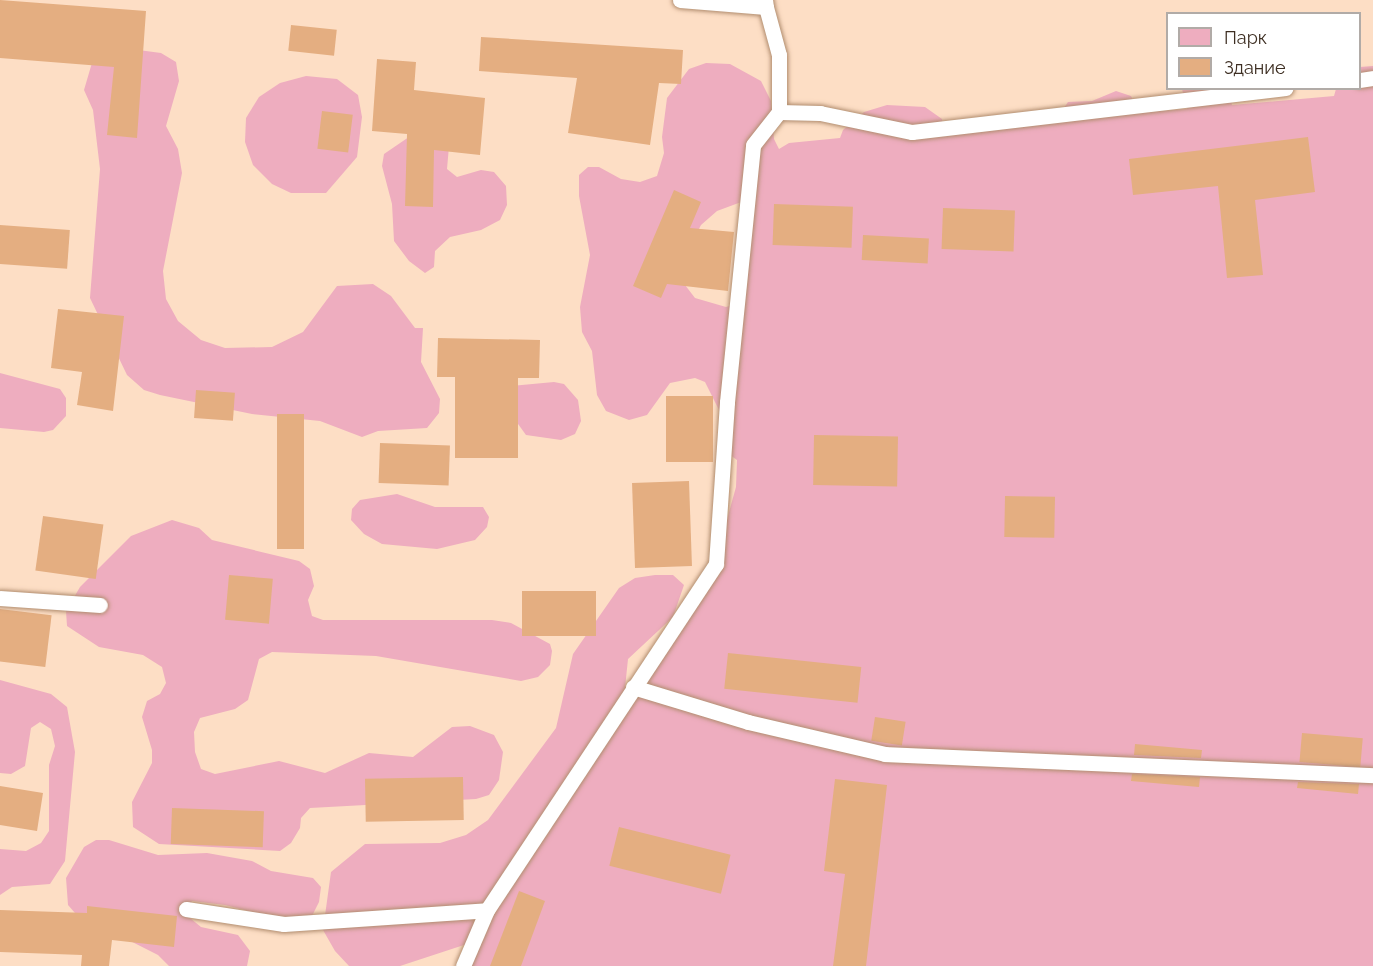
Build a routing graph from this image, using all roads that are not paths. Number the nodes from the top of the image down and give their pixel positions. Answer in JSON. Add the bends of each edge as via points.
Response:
{"nodes":[{"id":1,"x":680,"y":0,"type":"edge"},
{"id":2,"x":765,"y":3,"type":"edge"},
{"id":3,"x":1268,"y":90,"type":"edge"},
{"id":4,"x":780,"y":112,"type":"junction"},
{"id":5,"x":0,"y":598,"type":"edge"},
{"id":6,"x":100,"y":605,"type":"dead end"},
{"id":7,"x":633,"y":687,"type":"junction"},
{"id":8,"x":1373,"y":775,"type":"edge"},
{"id":9,"x":186,"y":909,"type":"dead end"},
{"id":10,"x":487,"y":910,"type":"junction"},
{"id":11,"x":462,"y":966,"type":"edge"}],
"edges":[{"from":1,"to":2,"type":"lane"},
{"from":2,"to":4,"type":"lane","via":[[779,55]]},
{"from":3,"to":4,"type":"lane","via":[[912,132],[819,113]]},
{"from":4,"to":7,"type":"lane","via":[[753,145],[727,402],[716,564]]},
{"from":5,"to":6,"type":"lane"},
{"from":7,"to":8,"type":"lane","via":[[748,722],[885,754]]},
{"from":7,"to":10,"type":"lane"},
{"from":9,"to":10,"type":"lane","via":[[284,924]]},
{"from":10,"to":11,"type":"lane"}]}
